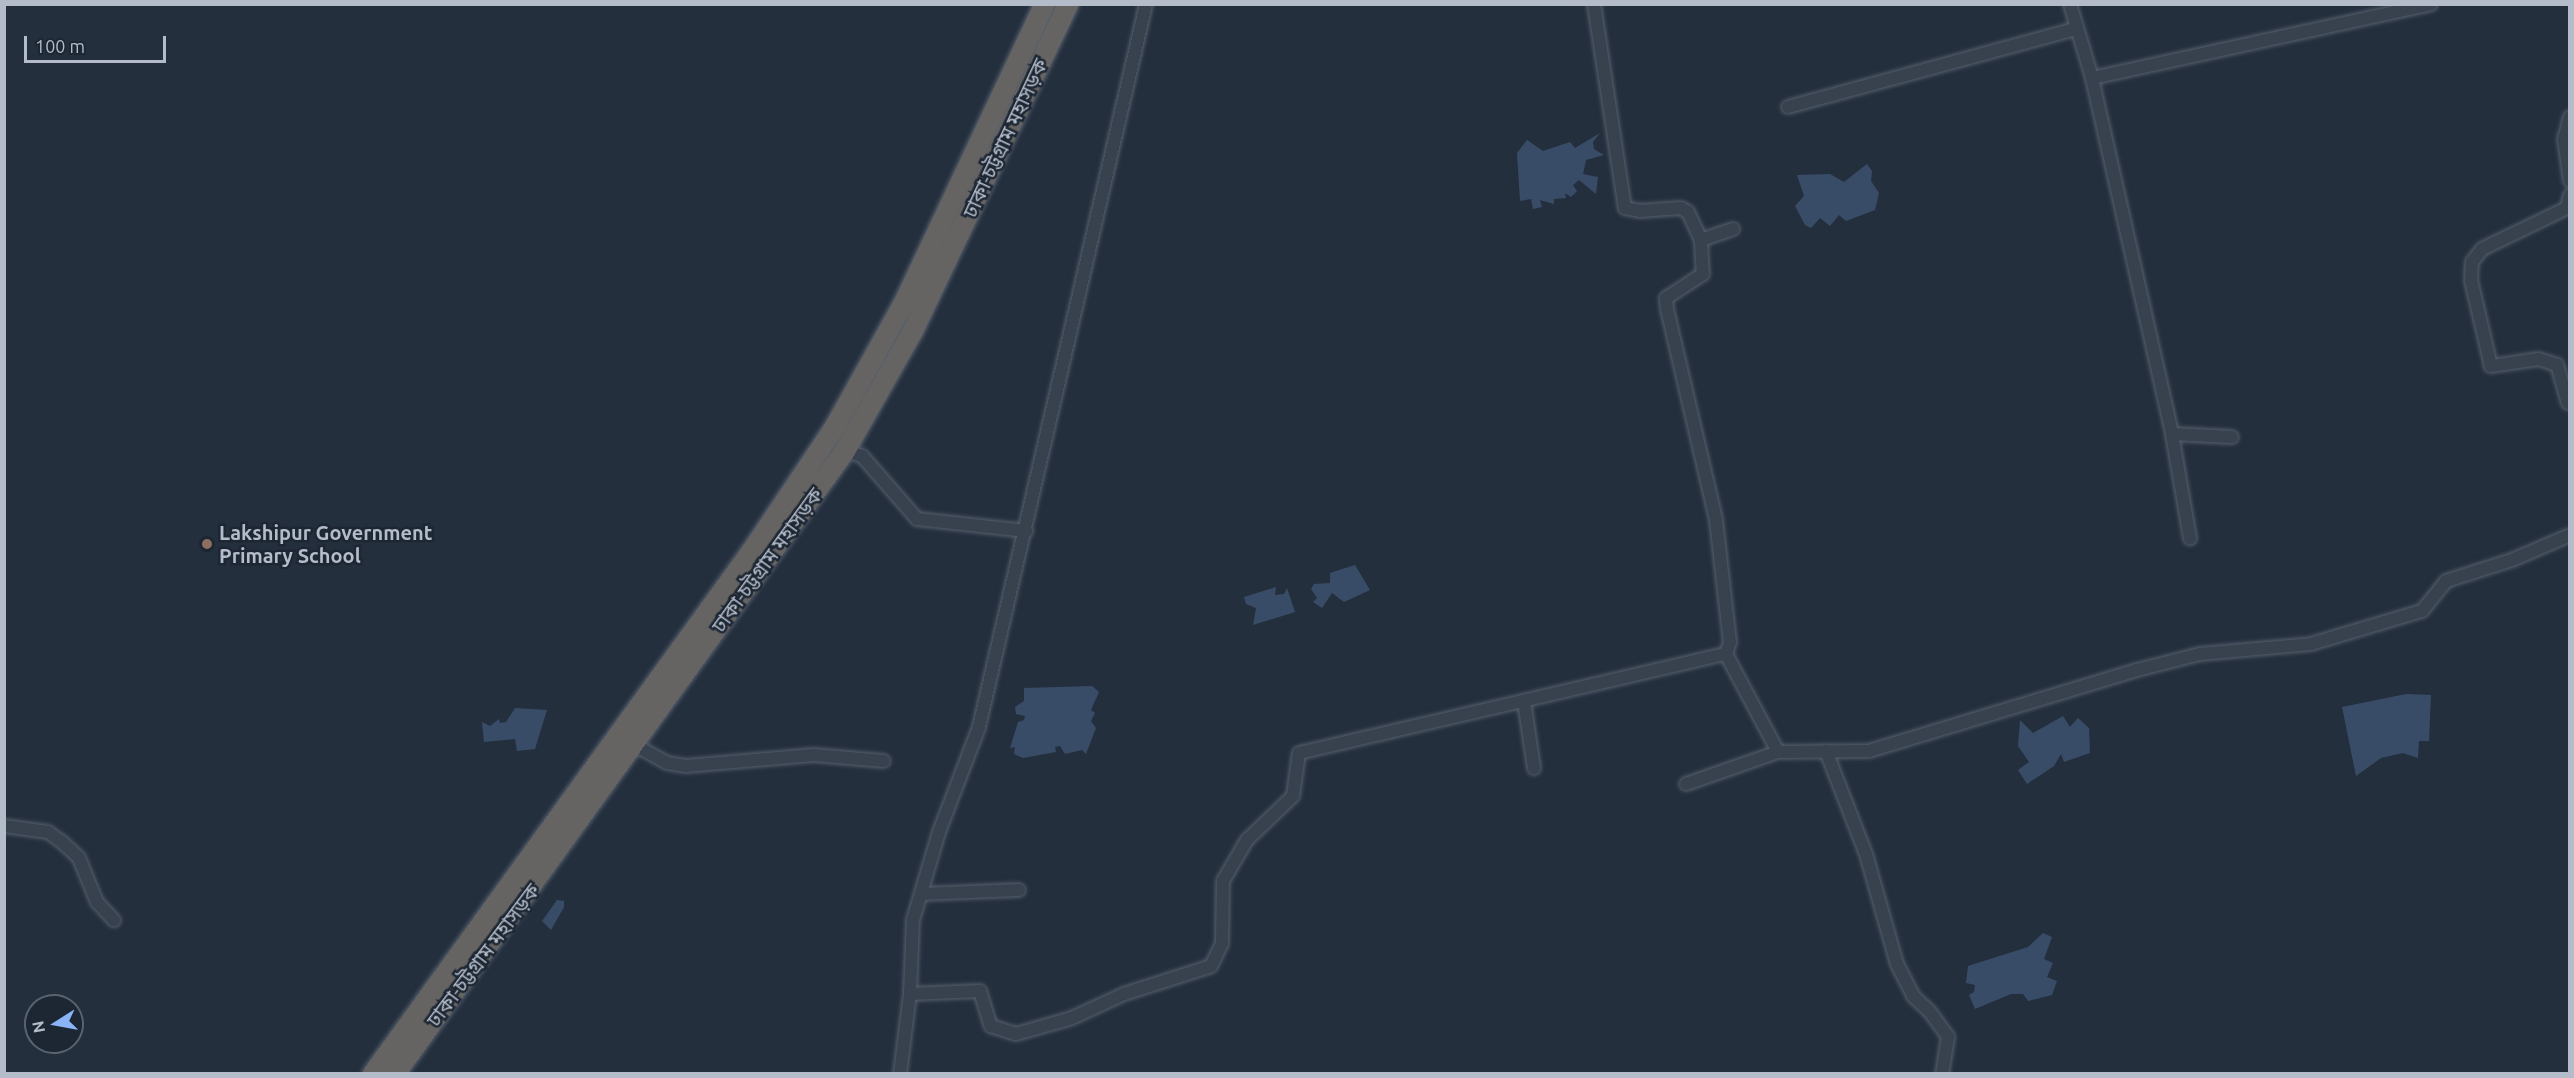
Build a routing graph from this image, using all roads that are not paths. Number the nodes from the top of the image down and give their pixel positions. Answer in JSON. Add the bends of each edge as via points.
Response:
{"nodes":[{"id":1,"x":1045,"y":4,"type":"edge"},
{"id":2,"x":1068,"y":4,"type":"edge"},
{"id":3,"x":1146,"y":4,"type":"edge"},
{"id":4,"x":1594,"y":4,"type":"edge"},
{"id":5,"x":2070,"y":4,"type":"edge"},
{"id":6,"x":2431,"y":4,"type":"edge"},
{"id":7,"x":2074,"y":28,"type":"junction"},
{"id":8,"x":2092,"y":78,"type":"junction"},
{"id":9,"x":1788,"y":107,"type":"dead end"},
{"id":10,"x":2570,"y":117,"type":"edge"},
{"id":11,"x":2570,"y":181,"type":"edge"},
{"id":12,"x":2570,"y":195,"type":"edge"},
{"id":13,"x":1733,"y":229,"type":"dead end"},
{"id":14,"x":1701,"y":240,"type":"junction"},
{"id":15,"x":2568,"y":403,"type":"dead end"},
{"id":16,"x":2172,"y":434,"type":"junction"},
{"id":17,"x":2232,"y":437,"type":"dead end"},
{"id":18,"x":844,"y":451,"type":"junction"},
{"id":19,"x":1026,"y":531,"type":"junction"},
{"id":20,"x":2570,"y":535,"type":"edge"},
{"id":21,"x":2190,"y":538,"type":"dead end"},
{"id":22,"x":1726,"y":654,"type":"junction"},
{"id":23,"x":1524,"y":700,"type":"junction"},
{"id":24,"x":633,"y":744,"type":"junction"},
{"id":25,"x":1826,"y":751,"type":"junction"},
{"id":26,"x":1778,"y":752,"type":"junction"},
{"id":27,"x":884,"y":761,"type":"dead end"},
{"id":28,"x":1534,"y":768,"type":"dead end"},
{"id":29,"x":1686,"y":784,"type":"dead end"},
{"id":30,"x":4,"y":826,"type":"edge"},
{"id":31,"x":1019,"y":890,"type":"dead end"},
{"id":32,"x":921,"y":894,"type":"junction"},
{"id":33,"x":114,"y":920,"type":"dead end"},
{"id":34,"x":910,"y":994,"type":"junction"},
{"id":35,"x":373,"y":1074,"type":"edge"},
{"id":36,"x":395,"y":1074,"type":"edge"},
{"id":37,"x":900,"y":1074,"type":"edge"},
{"id":38,"x":1942,"y":1074,"type":"edge"}],
"edges":[{"from":1,"to":35,"type":"highway","name":"ঢাকা-চট্টগ্রাম মহাসড়ক","via":[[904,303],[836,427],[754,548]]},
{"from":2,"to":18,"type":"highway","name":"ঢাকা-চট্টগ্রাম মহাসড়ক","via":[[912,332]]},
{"from":3,"to":19,"type":"street"},
{"from":4,"to":14,"type":"street","via":[[1625,208],[1681,208],[1688,212]]},
{"from":5,"to":7,"type":"street"},
{"from":6,"to":8,"type":"street"},
{"from":7,"to":8,"type":"street"},
{"from":7,"to":9,"type":"street"},
{"from":8,"to":16,"type":"street"},
{"from":10,"to":11,"type":"street","via":[[2564,139]]},
{"from":12,"to":15,"type":"street","via":[[2567,208],[2482,249],[2472,262],[2471,280],[2491,366],[2540,359],[2557,365]]},
{"from":13,"to":14,"type":"street"},
{"from":14,"to":22,"type":"street","via":[[1703,274],[1666,298],[1716,520],[1730,642]]},
{"from":16,"to":17,"type":"street"},
{"from":16,"to":21,"type":"street"},
{"from":18,"to":19,"type":"street","via":[[862,456],[917,519]]},
{"from":18,"to":24,"type":"highway","name":"ঢাকা-চট্টগ্রাম মহাসড়ক"},
{"from":19,"to":32,"type":"street","via":[[979,727],[939,832]]},
{"from":20,"to":25,"type":"street","via":[[2512,560],[2446,581],[2422,611],[2311,644],[2200,654],[1869,750]]},
{"from":22,"to":23,"type":"street"},
{"from":22,"to":26,"type":"street"},
{"from":23,"to":28,"type":"street"},
{"from":23,"to":34,"type":"street","via":[[1299,753],[1293,796],[1247,840],[1223,881],[1222,943],[1211,966],[1124,994],[1072,1018],[1016,1034],[991,1026],[980,991]]},
{"from":24,"to":27,"type":"street","via":[[667,763],[686,766],[814,755]]},
{"from":24,"to":36,"type":"highway","name":"ঢাকা-চট্টগ্রাম মহাসড়ক"},
{"from":25,"to":26,"type":"street"},
{"from":25,"to":38,"type":"street","via":[[1866,854],[1897,964],[1913,996],[1948,1037]]},
{"from":26,"to":29,"type":"street"},
{"from":30,"to":33,"type":"street","via":[[48,832],[62,842],[79,858],[97,902]]},
{"from":31,"to":32,"type":"street"},
{"from":32,"to":34,"type":"street","via":[[913,920]]},
{"from":34,"to":37,"type":"street"}]}
